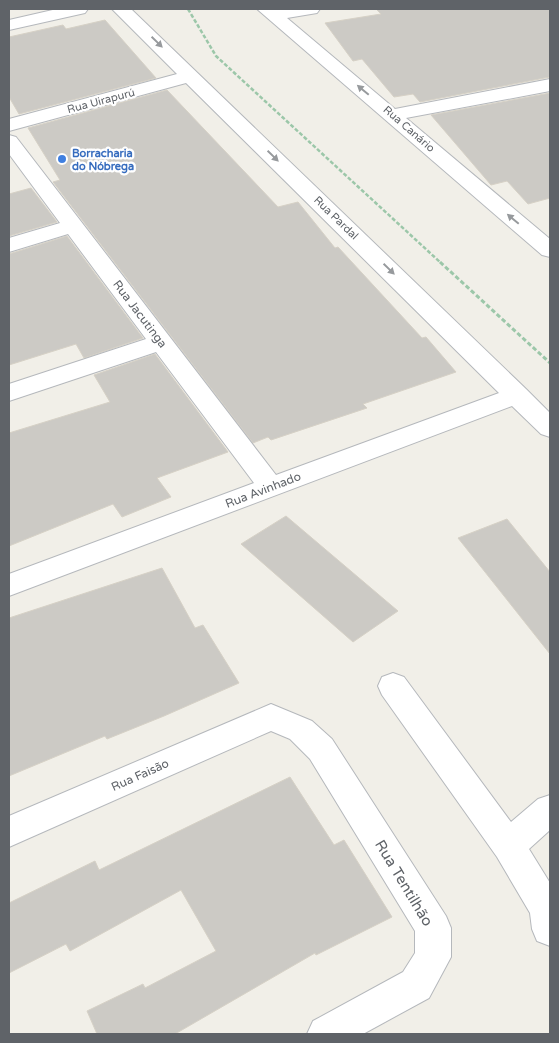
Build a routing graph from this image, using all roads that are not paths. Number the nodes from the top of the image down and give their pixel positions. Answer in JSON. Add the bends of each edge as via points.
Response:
{"nodes":[{"id":1,"x":80,"y":9,"type":"edge"},
{"id":2,"x":121,"y":9,"type":"edge"},
{"id":3,"x":311,"y":9,"type":"edge"},
{"id":4,"x":270,"y":12,"type":"edge"},
{"id":5,"x":9,"y":25,"type":"edge"},
{"id":6,"x":192,"y":76,"type":"junction"},
{"id":7,"x":550,"y":85,"type":"edge"},
{"id":8,"x":392,"y":115,"type":"junction"},
{"id":9,"x":9,"y":125,"type":"edge"},
{"id":10,"x":9,"y":141,"type":"edge"},
{"id":11,"x":73,"y":226,"type":"junction"},
{"id":12,"x":9,"y":245,"type":"edge"},
{"id":13,"x":550,"y":250,"type":"edge"},
{"id":14,"x":162,"y":342,"type":"junction"},
{"id":15,"x":9,"y":393,"type":"edge"},
{"id":16,"x":517,"y":394,"type":"junction"},
{"id":17,"x":550,"y":428,"type":"edge"},
{"id":18,"x":272,"y":487,"type":"junction"},
{"id":19,"x":9,"y":585,"type":"edge"},
{"id":20,"x":393,"y":686,"type":"dead end"},
{"id":21,"x":271,"y":717,"type":"joint"},
{"id":22,"x":550,"y":808,"type":"edge"},
{"id":23,"x":9,"y":832,"type":"edge"},
{"id":24,"x":509,"y":846,"type":"junction"},
{"id":25,"x":550,"y":929,"type":"edge"},
{"id":26,"x":326,"y":1034,"type":"edge"}],
"edges":[{"from":1,"to":5,"type":"street"},
{"from":2,"to":6,"type":"street","name":"Rua Pardal","one_way":true},
{"from":3,"to":4,"type":"street"},
{"from":8,"to":4,"type":"street","name":"Rua Canário","one_way":true},
{"from":6,"to":9,"type":"street","name":"Rua Uirapurú"},
{"from":6,"to":16,"type":"street","name":"Rua Pardal","one_way":true},
{"from":7,"to":8,"type":"street"},
{"from":13,"to":8,"type":"street","name":"Rua Canário","one_way":true},
{"from":10,"to":11,"type":"street","name":"Rua Jacutinga"},
{"from":11,"to":12,"type":"street"},
{"from":11,"to":14,"type":"street","name":"Rua Jacutinga"},
{"from":14,"to":15,"type":"street"},
{"from":14,"to":18,"type":"street","name":"Rua Jacutinga"},
{"from":16,"to":17,"type":"street","name":"Rua Pardal"},
{"from":16,"to":18,"type":"street","name":"Rua Avinhado"},
{"from":18,"to":19,"type":"street","name":"Rua Avinhado"},
{"from":20,"to":24,"type":"street"},
{"from":21,"to":23,"type":"street","name":"Rua Faisão"},
{"from":21,"to":26,"type":"street","name":"Rua Tentilhão","via":[[301,730],[321,750],[433,928],[433,957],[416,985]]},
{"from":22,"to":24,"type":"street"},
{"from":24,"to":25,"type":"street","via":[[547,909]]}]}
